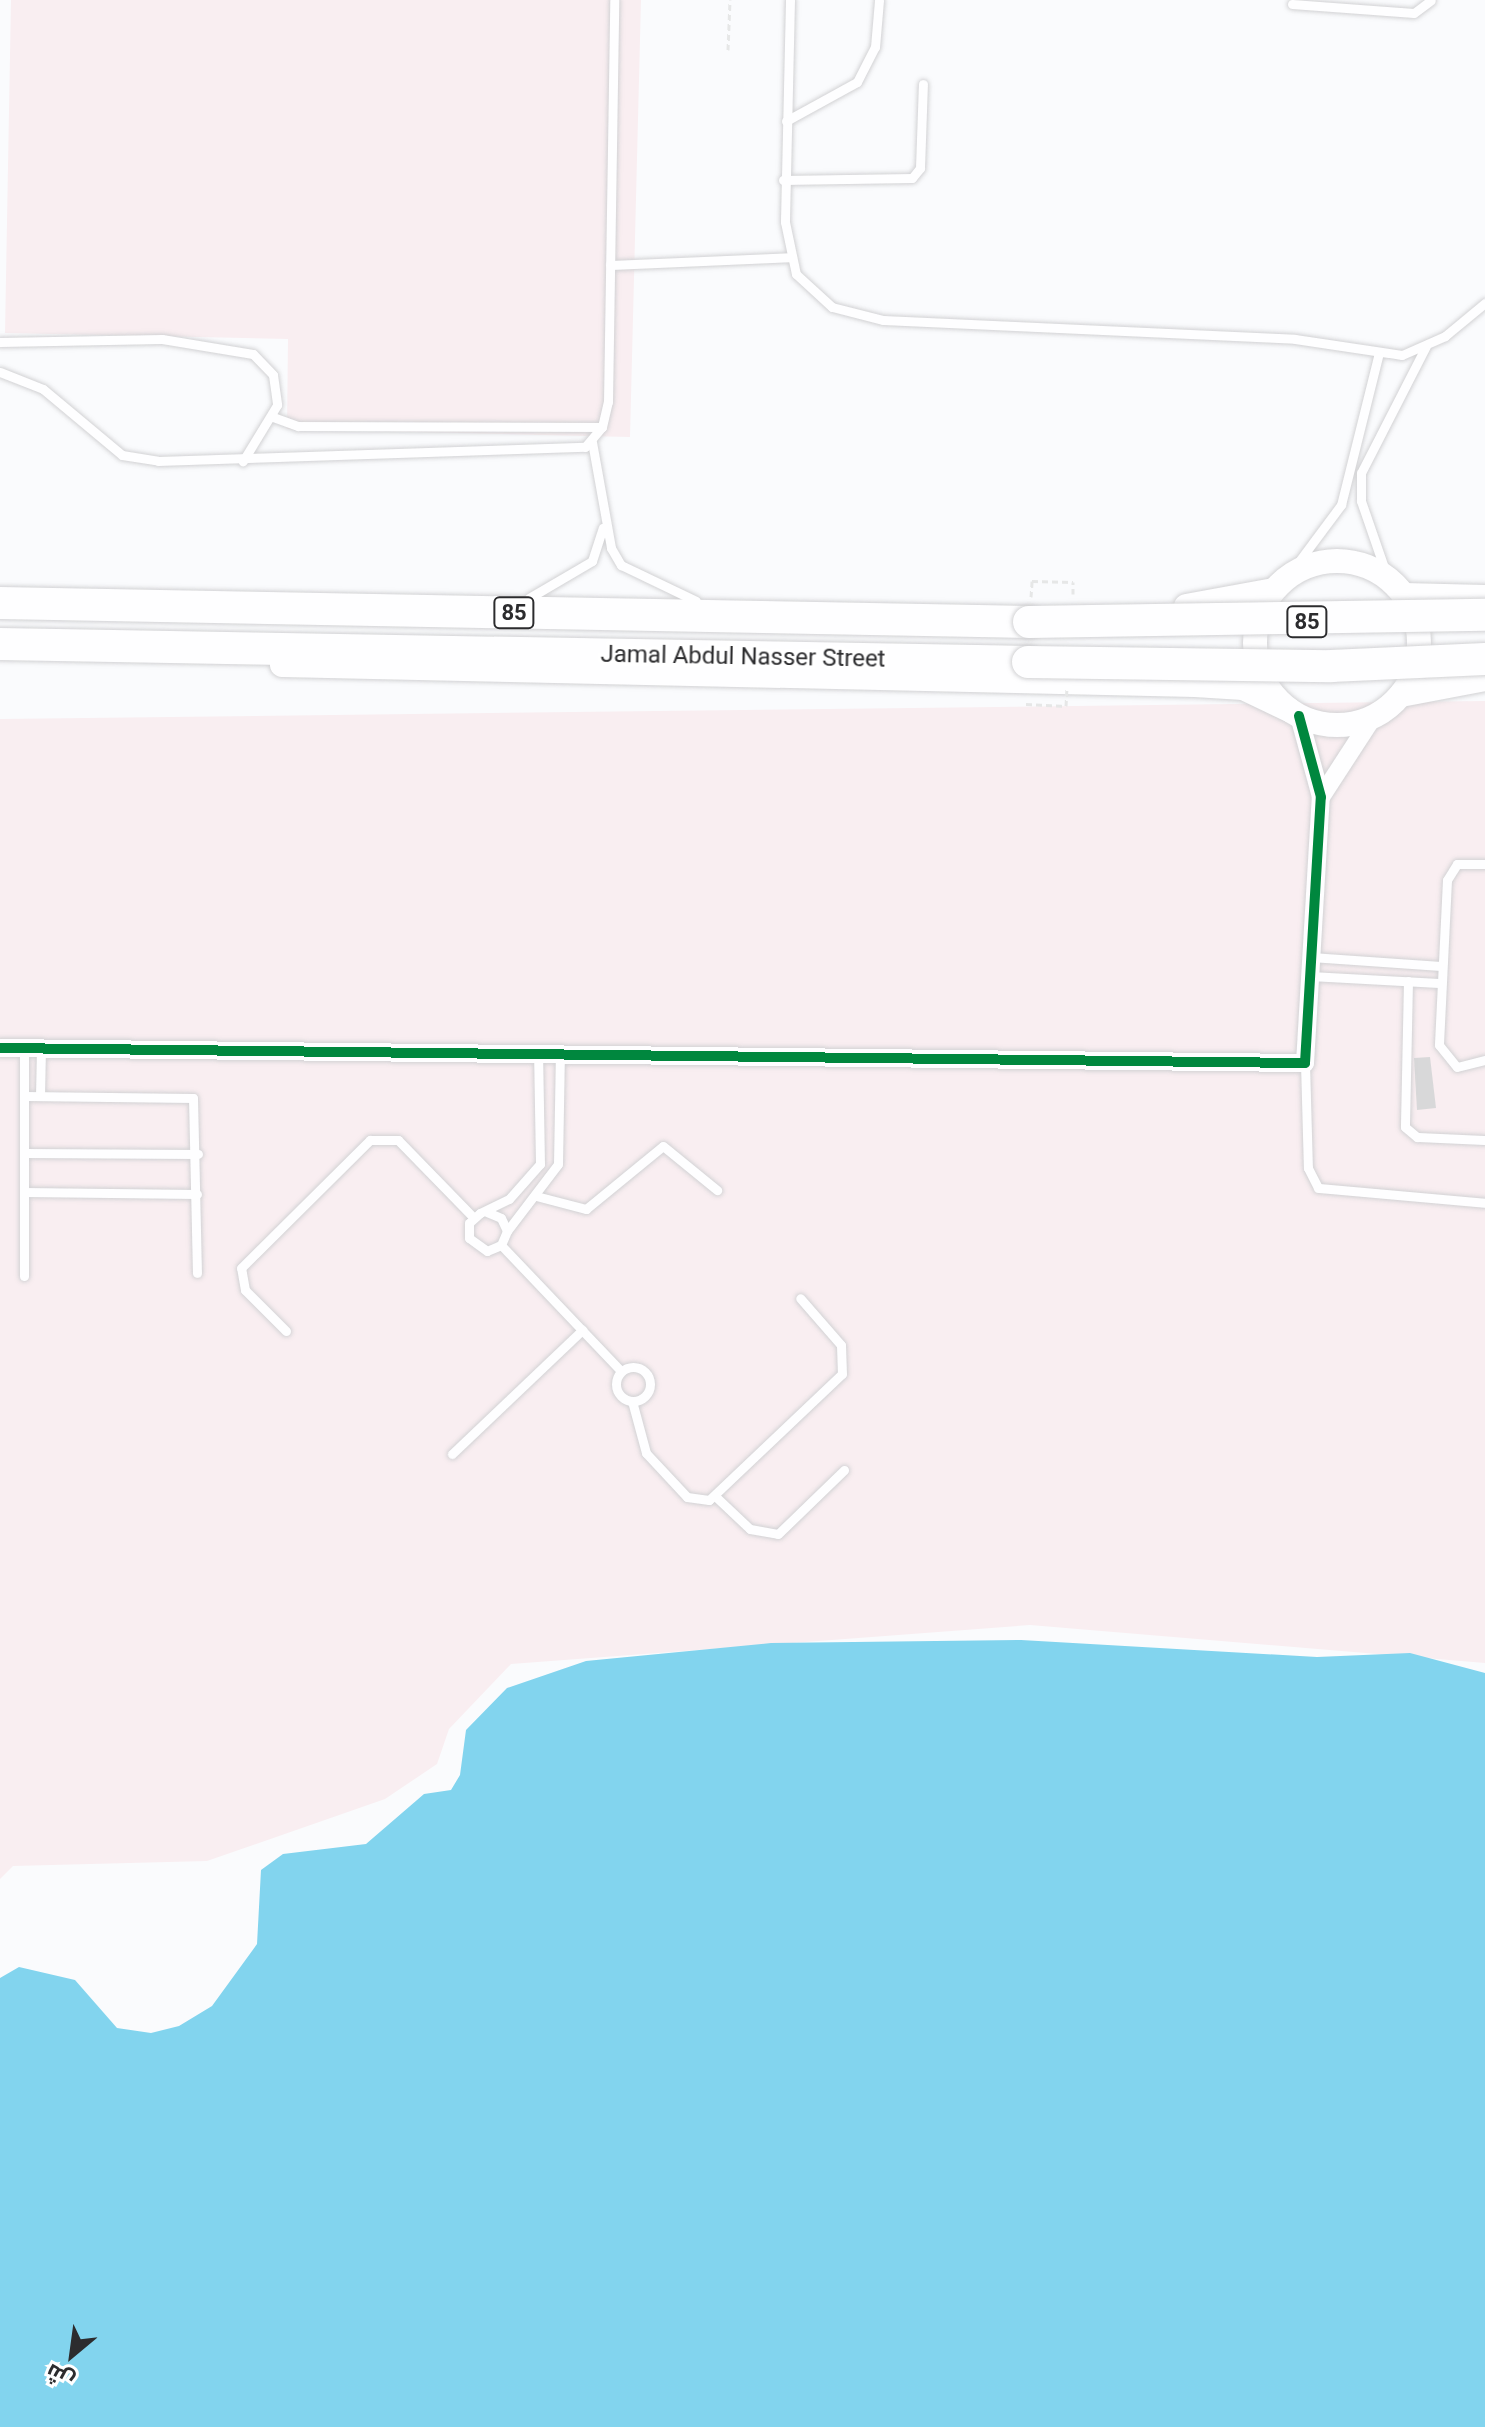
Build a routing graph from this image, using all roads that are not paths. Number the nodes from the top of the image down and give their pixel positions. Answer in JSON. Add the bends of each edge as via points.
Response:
{"nodes":[{"id":1,"x":614,"y":0,"type":"edge"},
{"id":2,"x":790,"y":0,"type":"edge"},
{"id":3,"x":879,"y":0,"type":"edge"},
{"id":4,"x":1431,"y":0,"type":"edge"},
{"id":5,"x":1292,"y":4,"type":"dead end"},
{"id":6,"x":923,"y":84,"type":"dead end"},
{"id":7,"x":786,"y":121,"type":"junction"},
{"id":8,"x":783,"y":180,"type":"junction"},
{"id":9,"x":791,"y":257,"type":"junction"},
{"id":10,"x":610,"y":265,"type":"junction"},
{"id":11,"x":1484,"y":307,"type":"edge"},
{"id":12,"x":0,"y":342,"type":"edge"},
{"id":13,"x":1426,"y":346,"type":"junction"},
{"id":14,"x":1379,"y":353,"type":"junction"},
{"id":15,"x":0,"y":372,"type":"edge"},
{"id":16,"x":273,"y":417,"type":"junction"},
{"id":17,"x":602,"y":427,"type":"junction"},
{"id":18,"x":592,"y":442,"type":"junction"},
{"id":19,"x":243,"y":461,"type":"junction"},
{"id":20,"x":605,"y":517,"type":"junction"},
{"id":21,"x":1281,"y":583,"type":"junction"},
{"id":22,"x":1396,"y":587,"type":"junction"},
{"id":23,"x":0,"y":588,"type":"edge"},
{"id":24,"x":1485,"y":597,"type":"edge"},
{"id":25,"x":529,"y":598,"type":"junction"},
{"id":26,"x":696,"y":601,"type":"junction"},
{"id":27,"x":0,"y":603,"type":"edge"},
{"id":28,"x":1485,"y":615,"type":"edge"},
{"id":29,"x":0,"y":644,"type":"edge"},
{"id":30,"x":0,"y":659,"type":"edge"},
{"id":31,"x":1485,"y":659,"type":"edge"},
{"id":32,"x":1485,"y":679,"type":"edge"},
{"id":33,"x":1401,"y":695,"type":"junction"},
{"id":34,"x":1294,"y":713,"type":"junction"},
{"id":35,"x":1373,"y":717,"type":"junction"},
{"id":36,"x":1321,"y":797,"type":"junction"},
{"id":37,"x":1485,"y":864,"type":"edge"},
{"id":38,"x":1441,"y":966,"type":"junction"},
{"id":39,"x":1311,"y":967,"type":"junction"},
{"id":40,"x":1408,"y":981,"type":"junction"},
{"id":41,"x":1439,"y":983,"type":"junction"},
{"id":42,"x":0,"y":1048,"type":"edge"},
{"id":43,"x":33,"y":1048,"type":"junction"},
{"id":44,"x":538,"y":1054,"type":"junction"},
{"id":45,"x":560,"y":1054,"type":"junction"},
{"id":46,"x":1305,"y":1063,"type":"junction"},
{"id":47,"x":1482,"y":1064,"type":"edge"},
{"id":48,"x":25,"y":1096,"type":"junction"},
{"id":49,"x":40,"y":1096,"type":"junction"},
{"id":50,"x":1485,"y":1140,"type":"edge"},
{"id":51,"x":24,"y":1153,"type":"junction"},
{"id":52,"x":198,"y":1154,"type":"junction"},
{"id":53,"x":717,"y":1190,"type":"dead end"},
{"id":54,"x":24,"y":1192,"type":"junction"},
{"id":55,"x":197,"y":1194,"type":"junction"},
{"id":56,"x":536,"y":1196,"type":"junction"},
{"id":57,"x":1485,"y":1203,"type":"edge"},
{"id":58,"x":487,"y":1212,"type":"junction"},
{"id":59,"x":473,"y":1217,"type":"junction"},
{"id":60,"x":507,"y":1231,"type":"junction"},
{"id":61,"x":501,"y":1245,"type":"junction"},
{"id":62,"x":197,"y":1273,"type":"dead end"},
{"id":63,"x":24,"y":1276,"type":"dead end"},
{"id":64,"x":800,"y":1298,"type":"dead end"},
{"id":65,"x":582,"y":1330,"type":"junction"},
{"id":66,"x":286,"y":1331,"type":"dead end"},
{"id":67,"x":621,"y":1371,"type":"junction"},
{"id":68,"x":632,"y":1401,"type":"junction"},
{"id":69,"x":452,"y":1454,"type":"dead end"},
{"id":70,"x":844,"y":1470,"type":"dead end"},
{"id":71,"x":715,"y":1496,"type":"junction"}],
"edges":[{"from":1,"to":10,"type":"lane"},
{"from":2,"to":7,"type":"lane"},
{"from":3,"to":7,"type":"lane","via":[[875,47],[857,82]]},
{"from":4,"to":5,"type":"lane","via":[[1414,13]]},
{"from":6,"to":8,"type":"lane","via":[[920,168],[912,178]]},
{"from":7,"to":8,"type":"lane"},
{"from":8,"to":9,"type":"lane"},
{"from":9,"to":10,"type":"lane"},
{"from":9,"to":14,"type":"lane","via":[[812,294],[856,317],[1295,339]]},
{"from":10,"to":17,"type":"lane"},
{"from":11,"to":13,"type":"lane"},
{"from":12,"to":16,"type":"lane","via":[[162,339],[253,354],[273,375]]},
{"from":13,"to":14,"type":"lane"},
{"from":13,"to":22,"type":"lane","via":[[1359,484]]},
{"from":14,"to":21,"type":"lane","via":[[1341,505]]},
{"from":15,"to":19,"type":"lane","via":[[43,389],[122,455]]},
{"from":16,"to":17,"type":"lane","via":[[298,426]]},
{"from":16,"to":19,"type":"lane"},
{"from":17,"to":18,"type":"lane"},
{"from":18,"to":19,"type":"lane","via":[[573,451]]},
{"from":18,"to":20,"type":"lane"},
{"from":20,"to":25,"type":"lane","via":[[592,561]]},
{"from":20,"to":26,"type":"lane","via":[[621,565]]},
{"from":21,"to":22,"type":"main road","via":[[1343,561]]},
{"from":21,"to":26,"type":"main road","via":[[1208,606]]},
{"from":21,"to":34,"type":"main road","via":[[1257,619],[1255,653],[1266,685]]},
{"from":22,"to":24,"type":"main road"},
{"from":22,"to":33,"type":"main road","via":[[1420,645]]},
{"from":23,"to":25,"type":"main road"},
{"from":25,"to":26,"type":"main road"},
{"from":27,"to":28,"type":"highway","name":"Jamal Abdul Nasser Street","number":"85","bridge":true,"via":[[1129,624]]},
{"from":29,"to":31,"type":"highway","name":"Jamal Abdul Nasser Street","number":"85","bridge":true,"via":[[1331,666]]},
{"from":30,"to":34,"type":"main road","via":[[1167,684],[1243,688]]},
{"from":32,"to":33,"type":"main road"},
{"from":33,"to":35,"type":"main road"},
{"from":34,"to":35,"type":"main road","via":[[1342,725]]},
{"from":34,"to":36,"type":"street"},
{"from":35,"to":36,"type":"street"},
{"from":36,"to":39,"type":"street"},
{"from":37,"to":38,"type":"lane","via":[[1457,864],[1447,880]]},
{"from":38,"to":39,"type":"lane"},
{"from":38,"to":41,"type":"lane"},
{"from":39,"to":40,"type":"lane"},
{"from":39,"to":46,"type":"street"},
{"from":40,"to":41,"type":"lane"},
{"from":40,"to":50,"type":"lane","via":[[1405,1127],[1417,1137]]},
{"from":41,"to":47,"type":"lane","via":[[1442,1057],[1457,1067]]},
{"from":42,"to":43,"type":"street"},
{"from":43,"to":44,"type":"street"},
{"from":43,"to":48,"type":"lane"},
{"from":43,"to":49,"type":"lane"},
{"from":44,"to":45,"type":"street"},
{"from":44,"to":58,"type":"lane","via":[[540,1164]]},
{"from":45,"to":46,"type":"street"},
{"from":45,"to":56,"type":"lane","via":[[559,1157]]},
{"from":46,"to":57,"type":"lane","via":[[1308,1168],[1318,1188]]},
{"from":48,"to":49,"type":"lane"},
{"from":48,"to":51,"type":"lane"},
{"from":49,"to":52,"type":"lane","via":[[188,1096],[198,1107]]},
{"from":51,"to":52,"type":"lane"},
{"from":51,"to":54,"type":"lane"},
{"from":52,"to":55,"type":"lane"},
{"from":53,"to":56,"type":"lane","via":[[663,1146],[586,1209]]},
{"from":54,"to":55,"type":"lane"},
{"from":54,"to":63,"type":"lane"},
{"from":55,"to":62,"type":"lane"},
{"from":56,"to":60,"type":"lane"},
{"from":58,"to":59,"type":"lane"},
{"from":58,"to":60,"type":"lane"},
{"from":59,"to":61,"type":"lane","via":[[467,1231],[473,1245],[487,1251]]},
{"from":59,"to":66,"type":"lane","via":[[398,1140],[370,1140],[241,1268],[245,1290]]},
{"from":60,"to":61,"type":"lane"},
{"from":61,"to":65,"type":"lane"},
{"from":64,"to":71,"type":"lane","via":[[841,1345],[842,1374]]},
{"from":65,"to":67,"type":"lane"},
{"from":65,"to":69,"type":"lane"},
{"from":67,"to":68,"type":"lane","via":[[617,1390]]},
{"from":67,"to":68,"type":"lane","via":[[634,1366],[649,1378],[645,1397]]},
{"from":68,"to":71,"type":"lane","via":[[653,1461],[694,1501]]},
{"from":70,"to":71,"type":"lane","via":[[778,1534],[750,1529]]}]}
